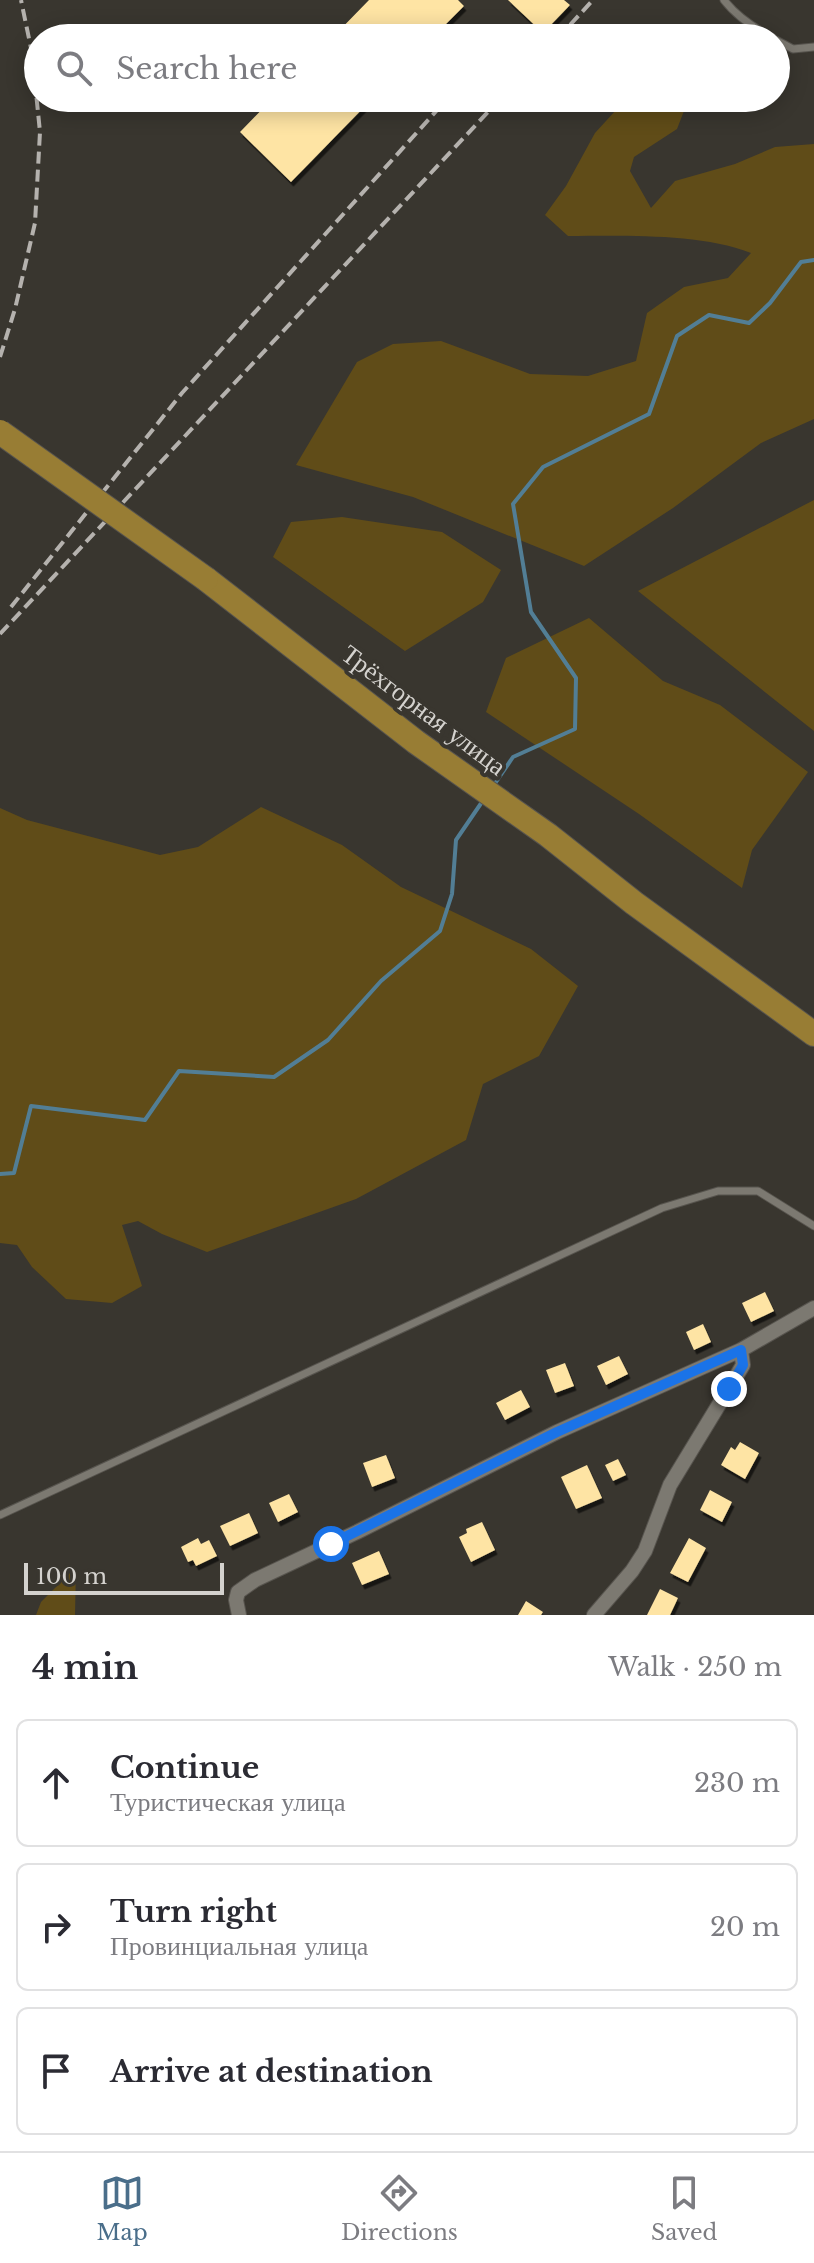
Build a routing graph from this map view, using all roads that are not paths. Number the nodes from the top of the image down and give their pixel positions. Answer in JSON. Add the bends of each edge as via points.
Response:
{"nodes":[{"id":1,"x":724,"y":0,"type":"edge"},
{"id":2,"x":750,"y":24,"type":"edge"},
{"id":3,"x":790,"y":47,"type":"edge"},
{"id":4,"x":814,"y":47,"type":"edge"},
{"id":5,"x":0,"y":432,"type":"edge"},
{"id":6,"x":814,"y":1034,"type":"edge"},
{"id":7,"x":814,"y":1226,"type":"edge"},
{"id":8,"x":814,"y":1308,"type":"edge"},
{"id":9,"x":741,"y":1350,"type":"junction"},
{"id":10,"x":0,"y":1515,"type":"edge"},
{"id":11,"x":237,"y":1612,"type":"edge"},
{"id":12,"x":594,"y":1615,"type":"edge"}],
"edges":[{"from":1,"to":2,"type":"lane"},
{"from":3,"to":4,"type":"lane"},
{"from":5,"to":6,"type":"highway","name":"Трёхгорная улица","bridge":true,"via":[[206,579],[416,742]]},
{"from":7,"to":10,"type":"lane","via":[[758,1191],[718,1191],[662,1208]]},
{"from":8,"to":9,"type":"street"},
{"from":9,"to":11,"type":"street","via":[[557,1432],[255,1580],[238,1592]]},
{"from":9,"to":12,"type":"street","via":[[743,1365],[670,1485],[645,1551]]}]}
